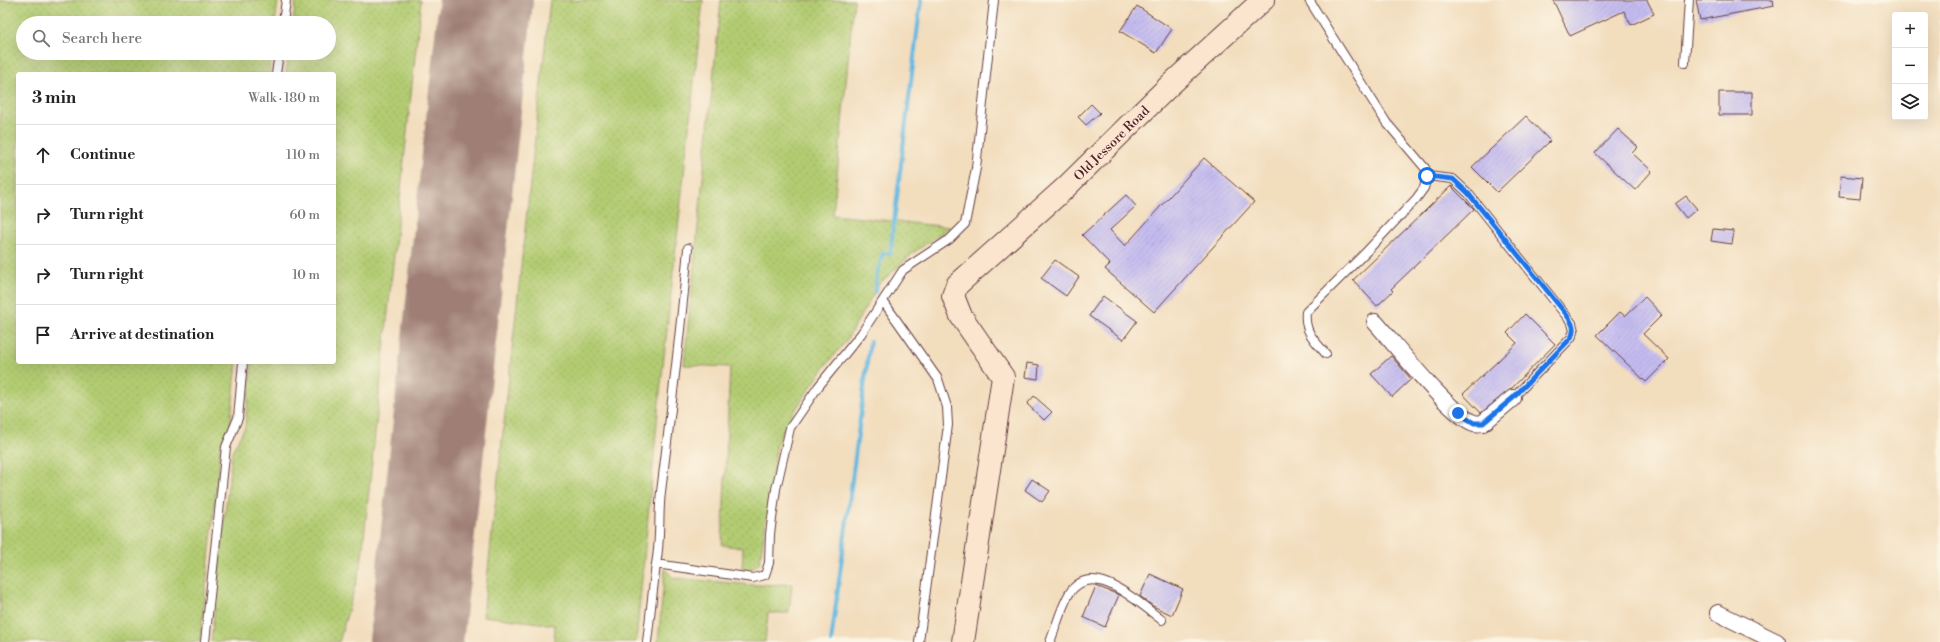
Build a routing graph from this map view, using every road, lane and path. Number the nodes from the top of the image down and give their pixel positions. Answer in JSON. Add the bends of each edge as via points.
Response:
{"nodes":[{"id":1,"x":286,"y":0,"type":"edge"},
{"id":2,"x":994,"y":0,"type":"edge"},
{"id":3,"x":1308,"y":0,"type":"edge"},
{"id":4,"x":1689,"y":0,"type":"edge"},
{"id":5,"x":1253,"y":3,"type":"edge"},
{"id":6,"x":284,"y":16,"type":"edge"},
{"id":7,"x":278,"y":60,"type":"edge"},
{"id":8,"x":1685,"y":63,"type":"dead end"},
{"id":9,"x":276,"y":72,"type":"edge"},
{"id":10,"x":1427,"y":176,"type":"junction"},
{"id":11,"x":688,"y":248,"type":"dead end"},
{"id":12,"x":883,"y":301,"type":"junction"},
{"id":13,"x":1375,"y":322,"type":"dead end"},
{"id":14,"x":1326,"y":354,"type":"dead end"},
{"id":15,"x":243,"y":364,"type":"edge"},
{"id":16,"x":1513,"y":398,"type":"joint"},
{"id":17,"x":656,"y":564,"type":"junction"},
{"id":18,"x":1718,"y":612,"type":"dead end"},
{"id":19,"x":1162,"y":620,"type":"dead end"},
{"id":20,"x":205,"y":642,"type":"edge"},
{"id":21,"x":647,"y":642,"type":"edge"},
{"id":22,"x":919,"y":642,"type":"edge"},
{"id":23,"x":963,"y":642,"type":"edge"},
{"id":24,"x":1050,"y":642,"type":"edge"},
{"id":25,"x":1777,"y":642,"type":"edge"}],
"edges":[{"from":1,"to":6,"type":"lane"},
{"from":2,"to":12,"type":"lane","via":[[976,168],[965,224],[950,239],[903,270]]},
{"from":3,"to":10,"type":"lane","via":[[1386,122],[1425,168]]},
{"from":4,"to":8,"type":"lane"},
{"from":5,"to":23,"type":"street","name":"Old Jessore Road","via":[[1064,189],[957,285],[954,296],[961,316],[1003,377]]},
{"from":7,"to":9,"type":"lane"},
{"from":10,"to":14,"type":"lane","via":[[1424,188],[1416,199],[1306,312],[1305,324]]},
{"from":10,"to":16,"type":"lane","via":[[1453,179],[1468,193],[1572,323],[1574,331],[1571,338]]},
{"from":11,"to":17,"type":"lane","via":[[660,499],[659,548]]},
{"from":12,"to":17,"type":"lane","via":[[790,428],[776,489],[769,563],[765,575],[753,578]]},
{"from":12,"to":22,"type":"lane","via":[[938,379],[947,407],[948,425]]},
{"from":13,"to":16,"type":"street","via":[[1437,393],[1458,413],[1474,423],[1483,423]]},
{"from":15,"to":20,"type":"lane","via":[[238,418],[226,447]]},
{"from":17,"to":21,"type":"lane"},
{"from":18,"to":25,"type":"street"},
{"from":19,"to":24,"type":"lane","via":[[1115,586],[1102,580],[1086,580],[1077,584],[1069,594]]}]}
